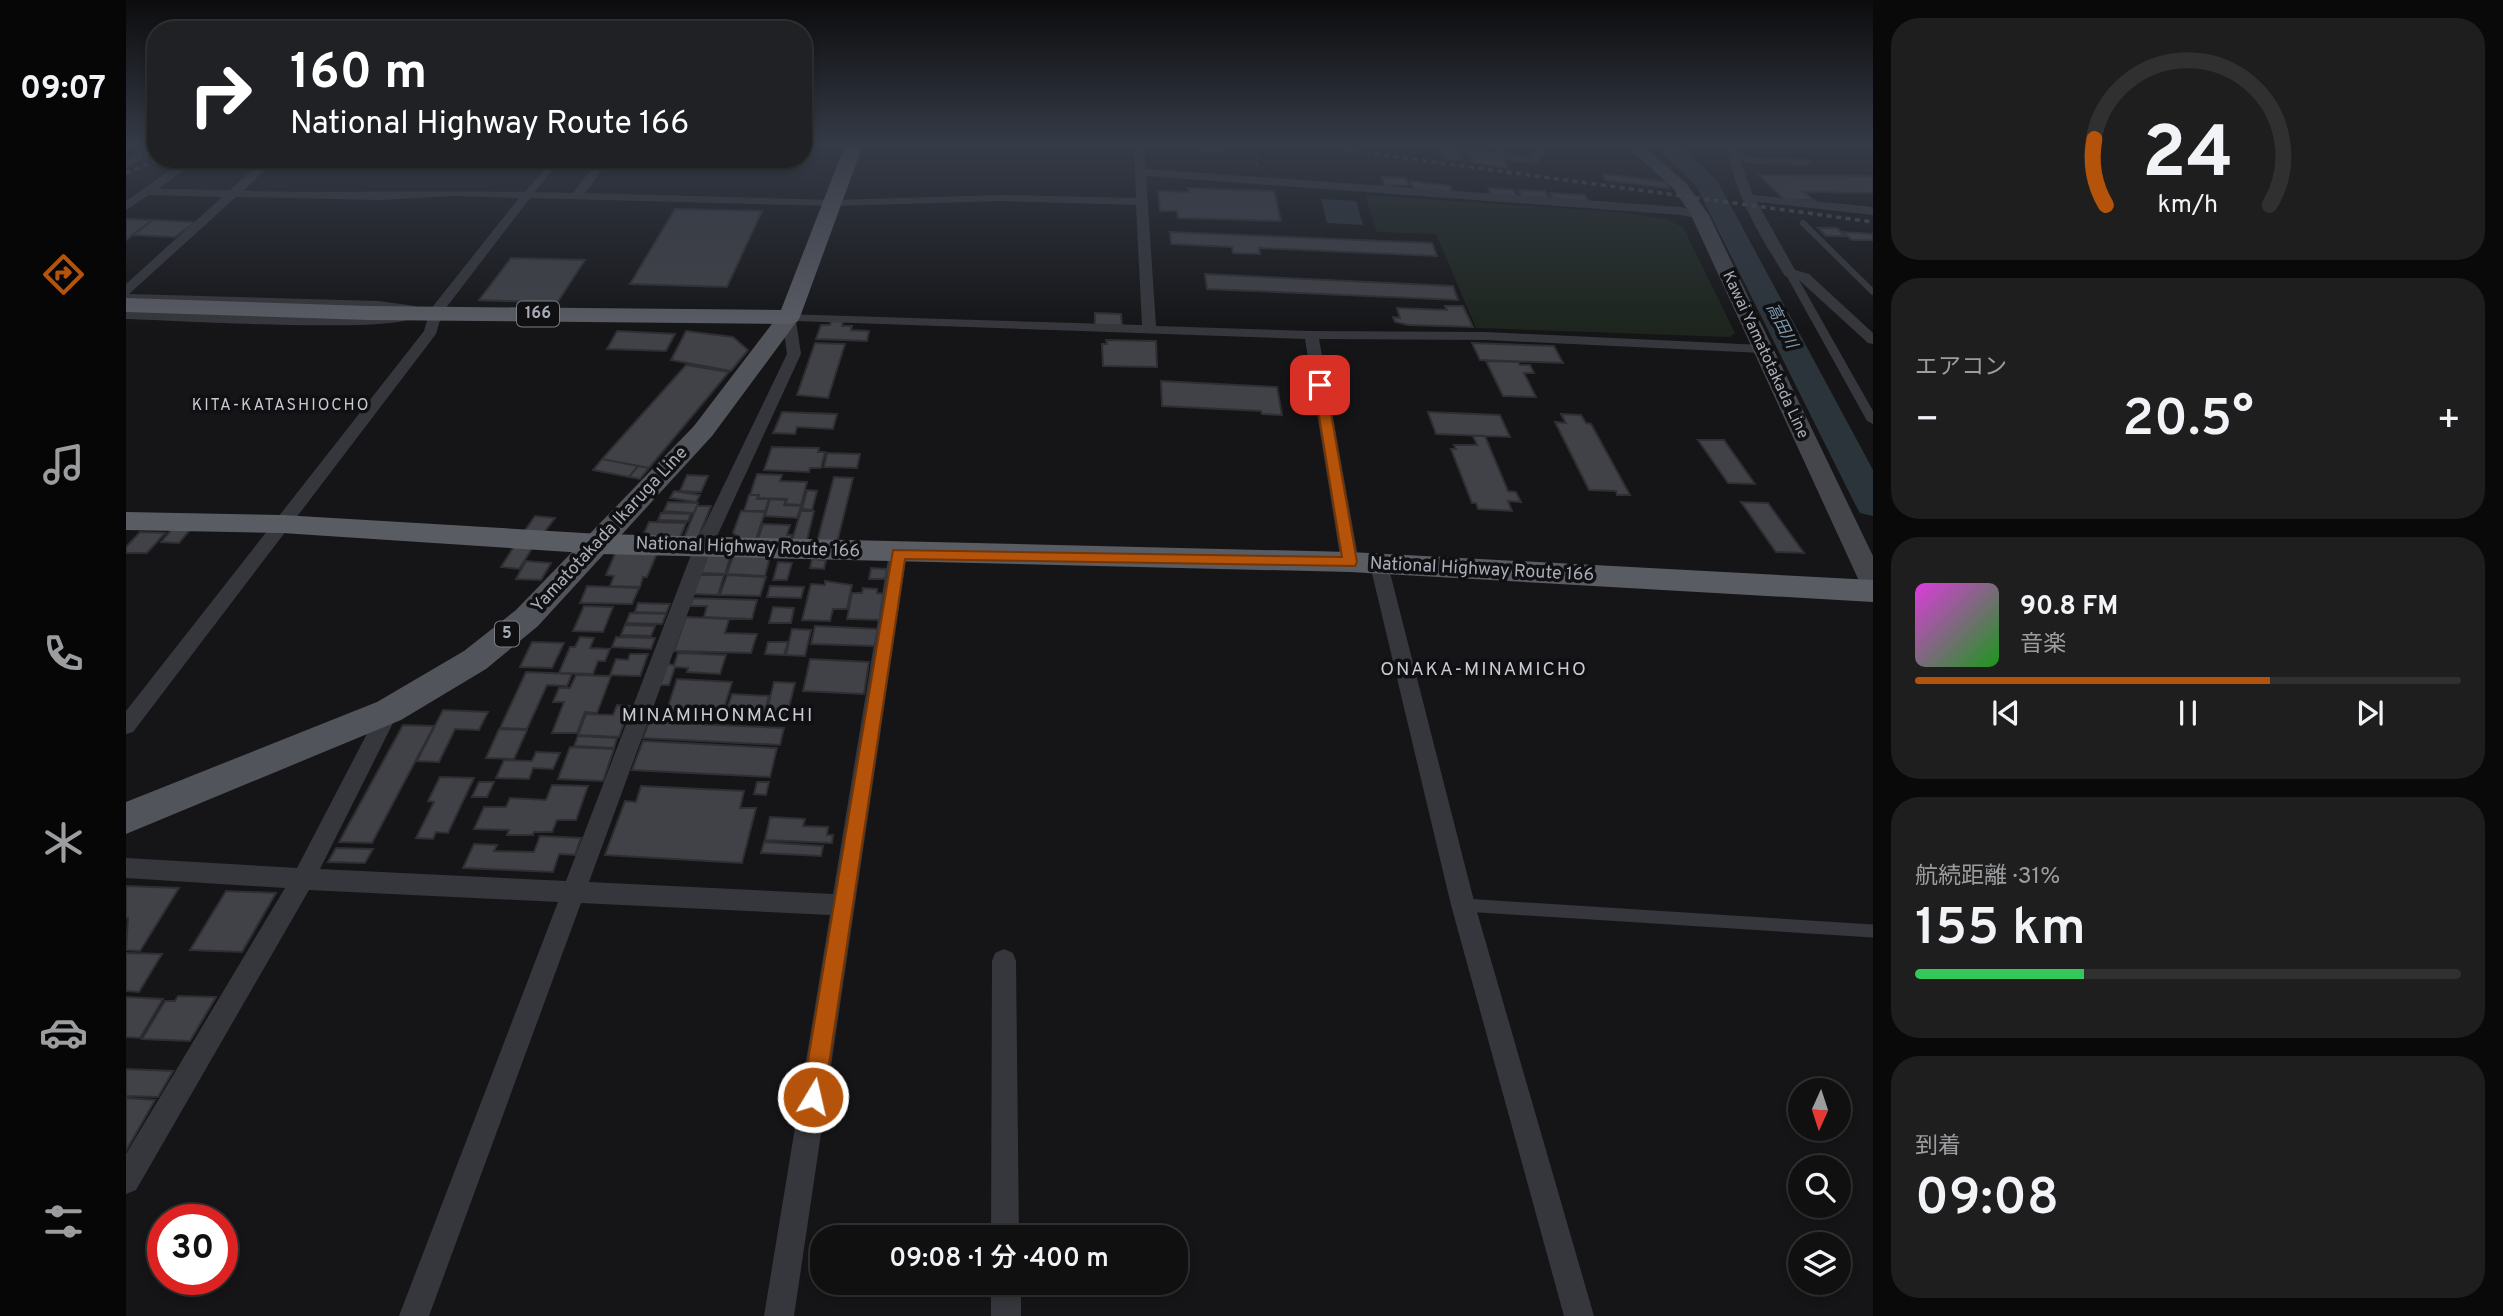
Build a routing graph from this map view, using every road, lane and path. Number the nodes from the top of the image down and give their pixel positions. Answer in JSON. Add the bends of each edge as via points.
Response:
{"nodes":[{"id":1,"x":219,"y":206,"type":"edge"},
{"id":2,"x":518,"y":206,"type":"edge"},
{"id":3,"x":832,"y":206,"type":"edge"},
{"id":4,"x":1141,"y":206,"type":"edge"},
{"id":5,"x":1617,"y":206,"type":"edge"},
{"id":6,"x":1694,"y":206,"type":"edge"},
{"id":7,"x":1754,"y":206,"type":"edge"},
{"id":8,"x":1830,"y":206,"type":"edge"},
{"id":9,"x":1873,"y":211,"type":"edge"},
{"id":10,"x":1700,"y":215,"type":"junction"},
{"id":11,"x":1803,"y":223,"type":"dead end"},
{"id":12,"x":1790,"y":273,"type":"junction"},
{"id":13,"x":126,"y":291,"type":"edge"},
{"id":14,"x":1873,"y":292,"type":"edge"},
{"id":15,"x":126,"y":298,"type":"edge"},
{"id":16,"x":126,"y":305,"type":"edge"},
{"id":17,"x":435,"y":313,"type":"junction"},
{"id":18,"x":126,"y":315,"type":"edge"},
{"id":19,"x":789,"y":317,"type":"junction"},
{"id":20,"x":1149,"y":330,"type":"junction"},
{"id":21,"x":1311,"y":335,"type":"junction"},
{"id":22,"x":1873,"y":340,"type":"edge"},
{"id":23,"x":1762,"y":349,"type":"junction"},
{"id":24,"x":1873,"y":421,"type":"edge"},
{"id":25,"x":126,"y":521,"type":"edge"},
{"id":26,"x":282,"y":524,"type":"junction"},
{"id":27,"x":600,"y":544,"type":"junction"},
{"id":28,"x":703,"y":547,"type":"junction"},
{"id":29,"x":898,"y":553,"type":"junction"},
{"id":30,"x":1350,"y":562,"type":"junction"},
{"id":31,"x":1379,"y":565,"type":"junction"},
{"id":32,"x":1873,"y":583,"type":"edge"},
{"id":33,"x":1873,"y":591,"type":"edge"},
{"id":34,"x":389,"y":711,"type":"junction"},
{"id":35,"x":126,"y":726,"type":"edge"},
{"id":36,"x":126,"y":818,"type":"edge"},
{"id":37,"x":126,"y":867,"type":"edge"},
{"id":38,"x":303,"y":879,"type":"junction"},
{"id":39,"x":573,"y":892,"type":"junction"},
{"id":40,"x":842,"y":905,"type":"junction"},
{"id":41,"x":1463,"y":905,"type":"junction"},
{"id":42,"x":1873,"y":931,"type":"edge"},
{"id":43,"x":1004,"y":961,"type":"dead end"},
{"id":44,"x":126,"y":1181,"type":"edge"},
{"id":45,"x":1005,"y":1225,"type":"edge"},
{"id":46,"x":1006,"y":1295,"type":"edge"},
{"id":47,"x":414,"y":1316,"type":"edge"},
{"id":48,"x":779,"y":1316,"type":"edge"},
{"id":49,"x":1006,"y":1316,"type":"edge"},
{"id":50,"x":1579,"y":1316,"type":"edge"}],
"edges":[{"from":1,"to":13,"type":"street"},
{"from":2,"to":17,"type":"street"},
{"from":3,"to":19,"type":"highway"},
{"from":4,"to":20,"type":"street"},
{"from":5,"to":10,"type":"street"},
{"from":6,"to":10,"type":"main road","name":"Kawai Yamatotakada Line"},
{"from":7,"to":12,"type":"street"},
{"from":8,"to":9,"type":"street"},
{"from":10,"to":23,"type":"main road","name":"Kawai Yamatotakada Line"},
{"from":11,"to":14,"type":"lane"},
{"from":12,"to":22,"type":"street","via":[[1804,277]]},
{"from":12,"to":24,"type":"street"},
{"from":15,"to":17,"type":"street","via":[[379,305]]},
{"from":16,"to":17,"type":"highway","number":"166"},
{"from":17,"to":18,"type":"street","via":[[364,323]]},
{"from":17,"to":19,"type":"highway","number":"166"},
{"from":17,"to":26,"type":"street","via":[[431,331]]},
{"from":19,"to":20,"type":"street"},
{"from":19,"to":27,"type":"main road","name":"Yamatotakada Ikaruga Line","number":"5","via":[[703,431]]},
{"from":19,"to":28,"type":"street","via":[[794,354]]},
{"from":20,"to":21,"type":"street"},
{"from":21,"to":23,"type":"street","via":[[1486,336]]},
{"from":21,"to":30,"type":"street"},
{"from":23,"to":32,"type":"main road","name":"Kawai Yamatotakada Line"},
{"from":25,"to":26,"type":"highway","name":"National Highway Route 166"},
{"from":26,"to":27,"type":"highway","name":"National Highway Route 166"},
{"from":26,"to":35,"type":"street"},
{"from":27,"to":28,"type":"highway","name":"National Highway Route 166"},
{"from":27,"to":34,"type":"main road","name":"Yamatotakada Ikaruga Line","number":"5","via":[[517,626],[475,660]]},
{"from":28,"to":29,"type":"highway","name":"National Highway Route 166"},
{"from":28,"to":39,"type":"street"},
{"from":29,"to":30,"type":"highway","name":"National Highway Route 166"},
{"from":29,"to":40,"type":"street"},
{"from":30,"to":31,"type":"highway","name":"National Highway Route 166"},
{"from":31,"to":33,"type":"highway","name":"National Highway Route 166"},
{"from":31,"to":41,"type":"street"},
{"from":34,"to":36,"type":"main road","name":"Yamatotakada Ikaruga Line","number":"5"},
{"from":34,"to":38,"type":"street"},
{"from":37,"to":38,"type":"street"},
{"from":38,"to":39,"type":"street"},
{"from":38,"to":44,"type":"street"},
{"from":39,"to":40,"type":"street"},
{"from":39,"to":47,"type":"street"},
{"from":40,"to":48,"type":"street"},
{"from":41,"to":42,"type":"lane"},
{"from":41,"to":50,"type":"street"},
{"from":43,"to":45,"type":"street"},
{"from":46,"to":49,"type":"street"}]}
